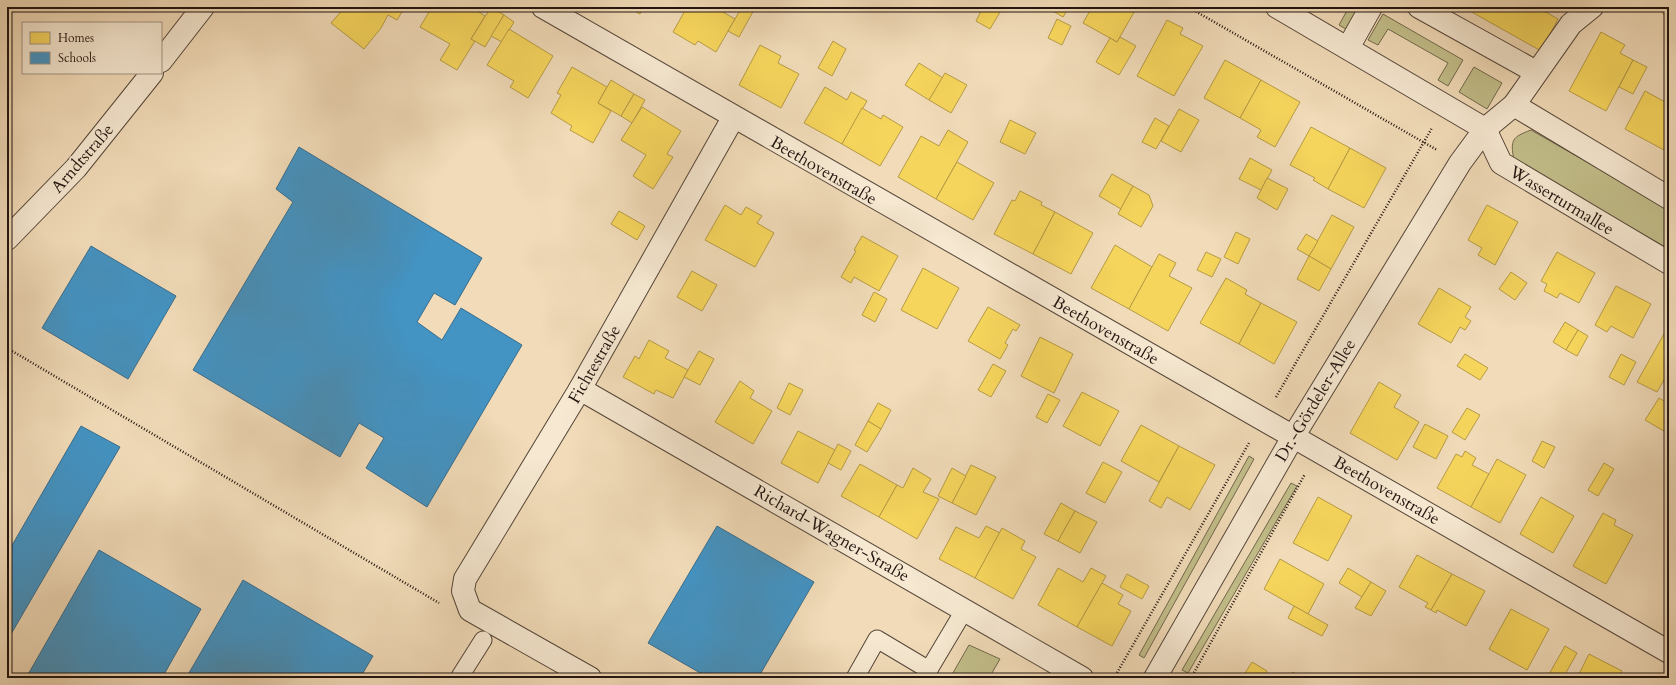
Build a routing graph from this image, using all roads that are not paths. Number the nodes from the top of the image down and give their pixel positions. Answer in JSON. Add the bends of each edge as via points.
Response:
{"nodes":[{"id":1,"x":203,"y":7,"type":"edge"},
{"id":2,"x":543,"y":7,"type":"edge"},
{"id":3,"x":1277,"y":7,"type":"edge"},
{"id":4,"x":1371,"y":7,"type":"edge"},
{"id":5,"x":1419,"y":7,"type":"edge"},
{"id":6,"x":1592,"y":7,"type":"edge"},
{"id":7,"x":1348,"y":48,"type":"junction"},
{"id":8,"x":162,"y":61,"type":"edge"},
{"id":9,"x":1536,"y":72,"type":"junction"},
{"id":10,"x":151,"y":74,"type":"edge"},
{"id":11,"x":1514,"y":105,"type":"junction"},
{"id":12,"x":733,"y":118,"type":"junction"},
{"id":13,"x":1485,"y":128,"type":"junction"},
{"id":14,"x":1669,"y":198,"type":"edge"},
{"id":15,"x":7,"y":239,"type":"edge"},
{"id":16,"x":1669,"y":263,"type":"edge"},
{"id":17,"x":580,"y":389,"type":"junction"},
{"id":18,"x":1293,"y":437,"type":"junction"},
{"id":19,"x":965,"y":609,"type":"junction"},
{"id":20,"x":483,"y":640,"type":"dead end"},
{"id":21,"x":1669,"y":652,"type":"edge"},
{"id":22,"x":926,"y":674,"type":"edge"},
{"id":23,"x":459,"y":678,"type":"edge"},
{"id":24,"x":590,"y":678,"type":"edge"},
{"id":25,"x":855,"y":678,"type":"edge"},
{"id":26,"x":1082,"y":678,"type":"edge"},
{"id":27,"x":1155,"y":678,"type":"edge"}],
"edges":[{"from":1,"to":8,"type":"street"},
{"from":2,"to":12,"type":"street","name":"Beethovenstraße"},
{"from":3,"to":7,"type":"street"},
{"from":4,"to":7,"type":"street"},
{"from":5,"to":9,"type":"street"},
{"from":6,"to":9,"type":"street","name":"Dr.-Gördeler-Allee","via":[[1571,24]]},
{"from":7,"to":13,"type":"street"},
{"from":9,"to":11,"type":"street","name":"Dr.-Gördeler-Allee"},
{"from":10,"to":15,"type":"street","name":"Arndtstraße","via":[[76,168]]},
{"from":11,"to":13,"type":"street","name":"Dr.-Gördeler-Allee"},
{"from":11,"to":14,"type":"street"},
{"from":12,"to":17,"type":"street","name":"Fichtestraße"},
{"from":12,"to":18,"type":"street","name":"Beethovenstraße"},
{"from":13,"to":16,"type":"street","name":"Wasserturmallee","via":[[1501,163]]},
{"from":13,"to":18,"type":"street","name":"Dr.-Gördeler-Allee","via":[[1460,163]]},
{"from":17,"to":19,"type":"street","name":"Richard-Wagner-Straße"},
{"from":17,"to":24,"type":"street","name":"Fichtestraße","via":[[465,579],[463,591],[470,610]]},
{"from":18,"to":21,"type":"street","name":"Beethovenstraße"},
{"from":18,"to":27,"type":"street","name":"Dr.-Gördeler-Allee"},
{"from":19,"to":22,"type":"lane"},
{"from":19,"to":26,"type":"street","name":"Richard-Wagner-Straße"},
{"from":20,"to":23,"type":"lane"},
{"from":22,"to":25,"type":"lane","via":[[878,639]]}]}
